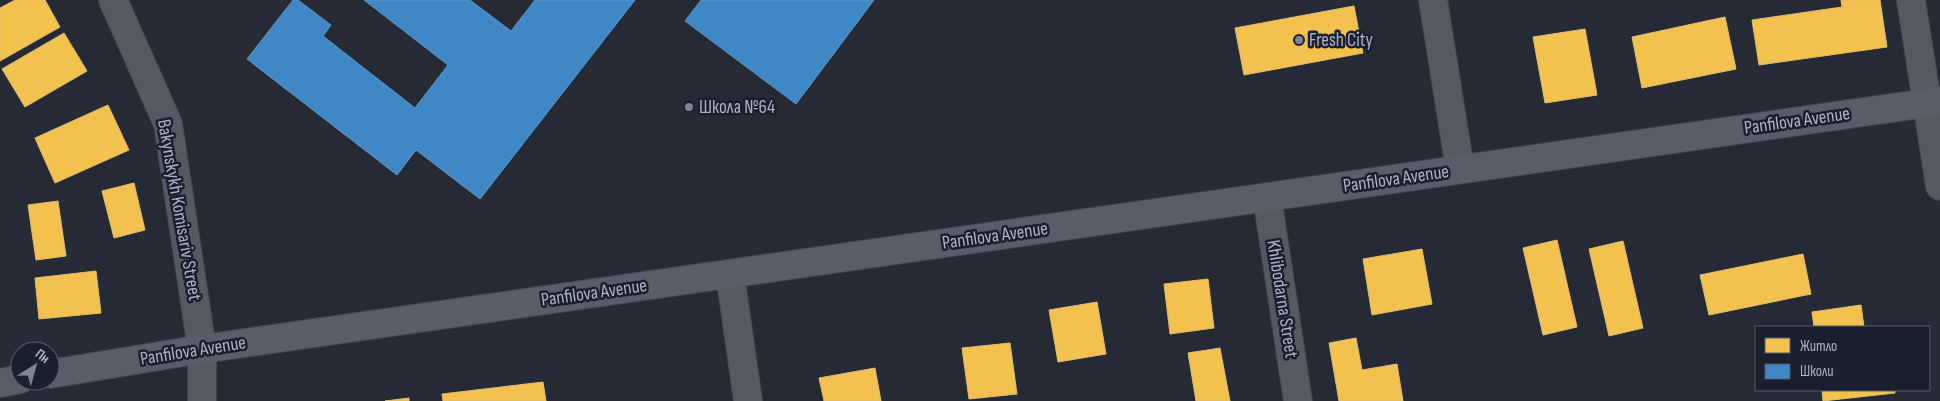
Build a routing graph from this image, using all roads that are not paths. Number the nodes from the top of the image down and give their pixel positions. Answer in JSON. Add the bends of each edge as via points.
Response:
{"nodes":[{"id":1,"x":113,"y":0,"type":"edge"},
{"id":2,"x":1433,"y":0,"type":"edge"},
{"id":3,"x":1911,"y":0,"type":"edge"},
{"id":4,"x":1933,"y":102,"type":"edge"},
{"id":5,"x":1460,"y":170,"type":"junction"},
{"id":6,"x":1940,"y":186,"type":"edge"},
{"id":7,"x":1267,"y":197,"type":"junction"},
{"id":8,"x":730,"y":274,"type":"junction"},
{"id":9,"x":202,"y":349,"type":"junction"},
{"id":10,"x":60,"y":372,"type":"edge"},
{"id":11,"x":202,"y":401,"type":"edge"},
{"id":12,"x":748,"y":401,"type":"edge"},
{"id":13,"x":1298,"y":401,"type":"edge"}],
"edges":[{"from":1,"to":9,"type":"street","name":"Bakynskykh Komisariv Street","via":[[168,124]]},
{"from":2,"to":5,"type":"street"},
{"from":3,"to":4,"type":"street"},
{"from":4,"to":5,"type":"main road","name":"Panfilova Avenue"},
{"from":4,"to":6,"type":"street"},
{"from":5,"to":7,"type":"main road","name":"Panfilova Avenue"},
{"from":7,"to":8,"type":"main road","name":"Panfilova Avenue"},
{"from":7,"to":13,"type":"street","name":"Khlibodarna Street"},
{"from":8,"to":9,"type":"main road","name":"Panfilova Avenue"},
{"from":8,"to":12,"type":"street"},
{"from":9,"to":10,"type":"main road","name":"Panfilova Avenue"},
{"from":9,"to":11,"type":"street","name":"Bakynskykh Komisariv Street"}]}
